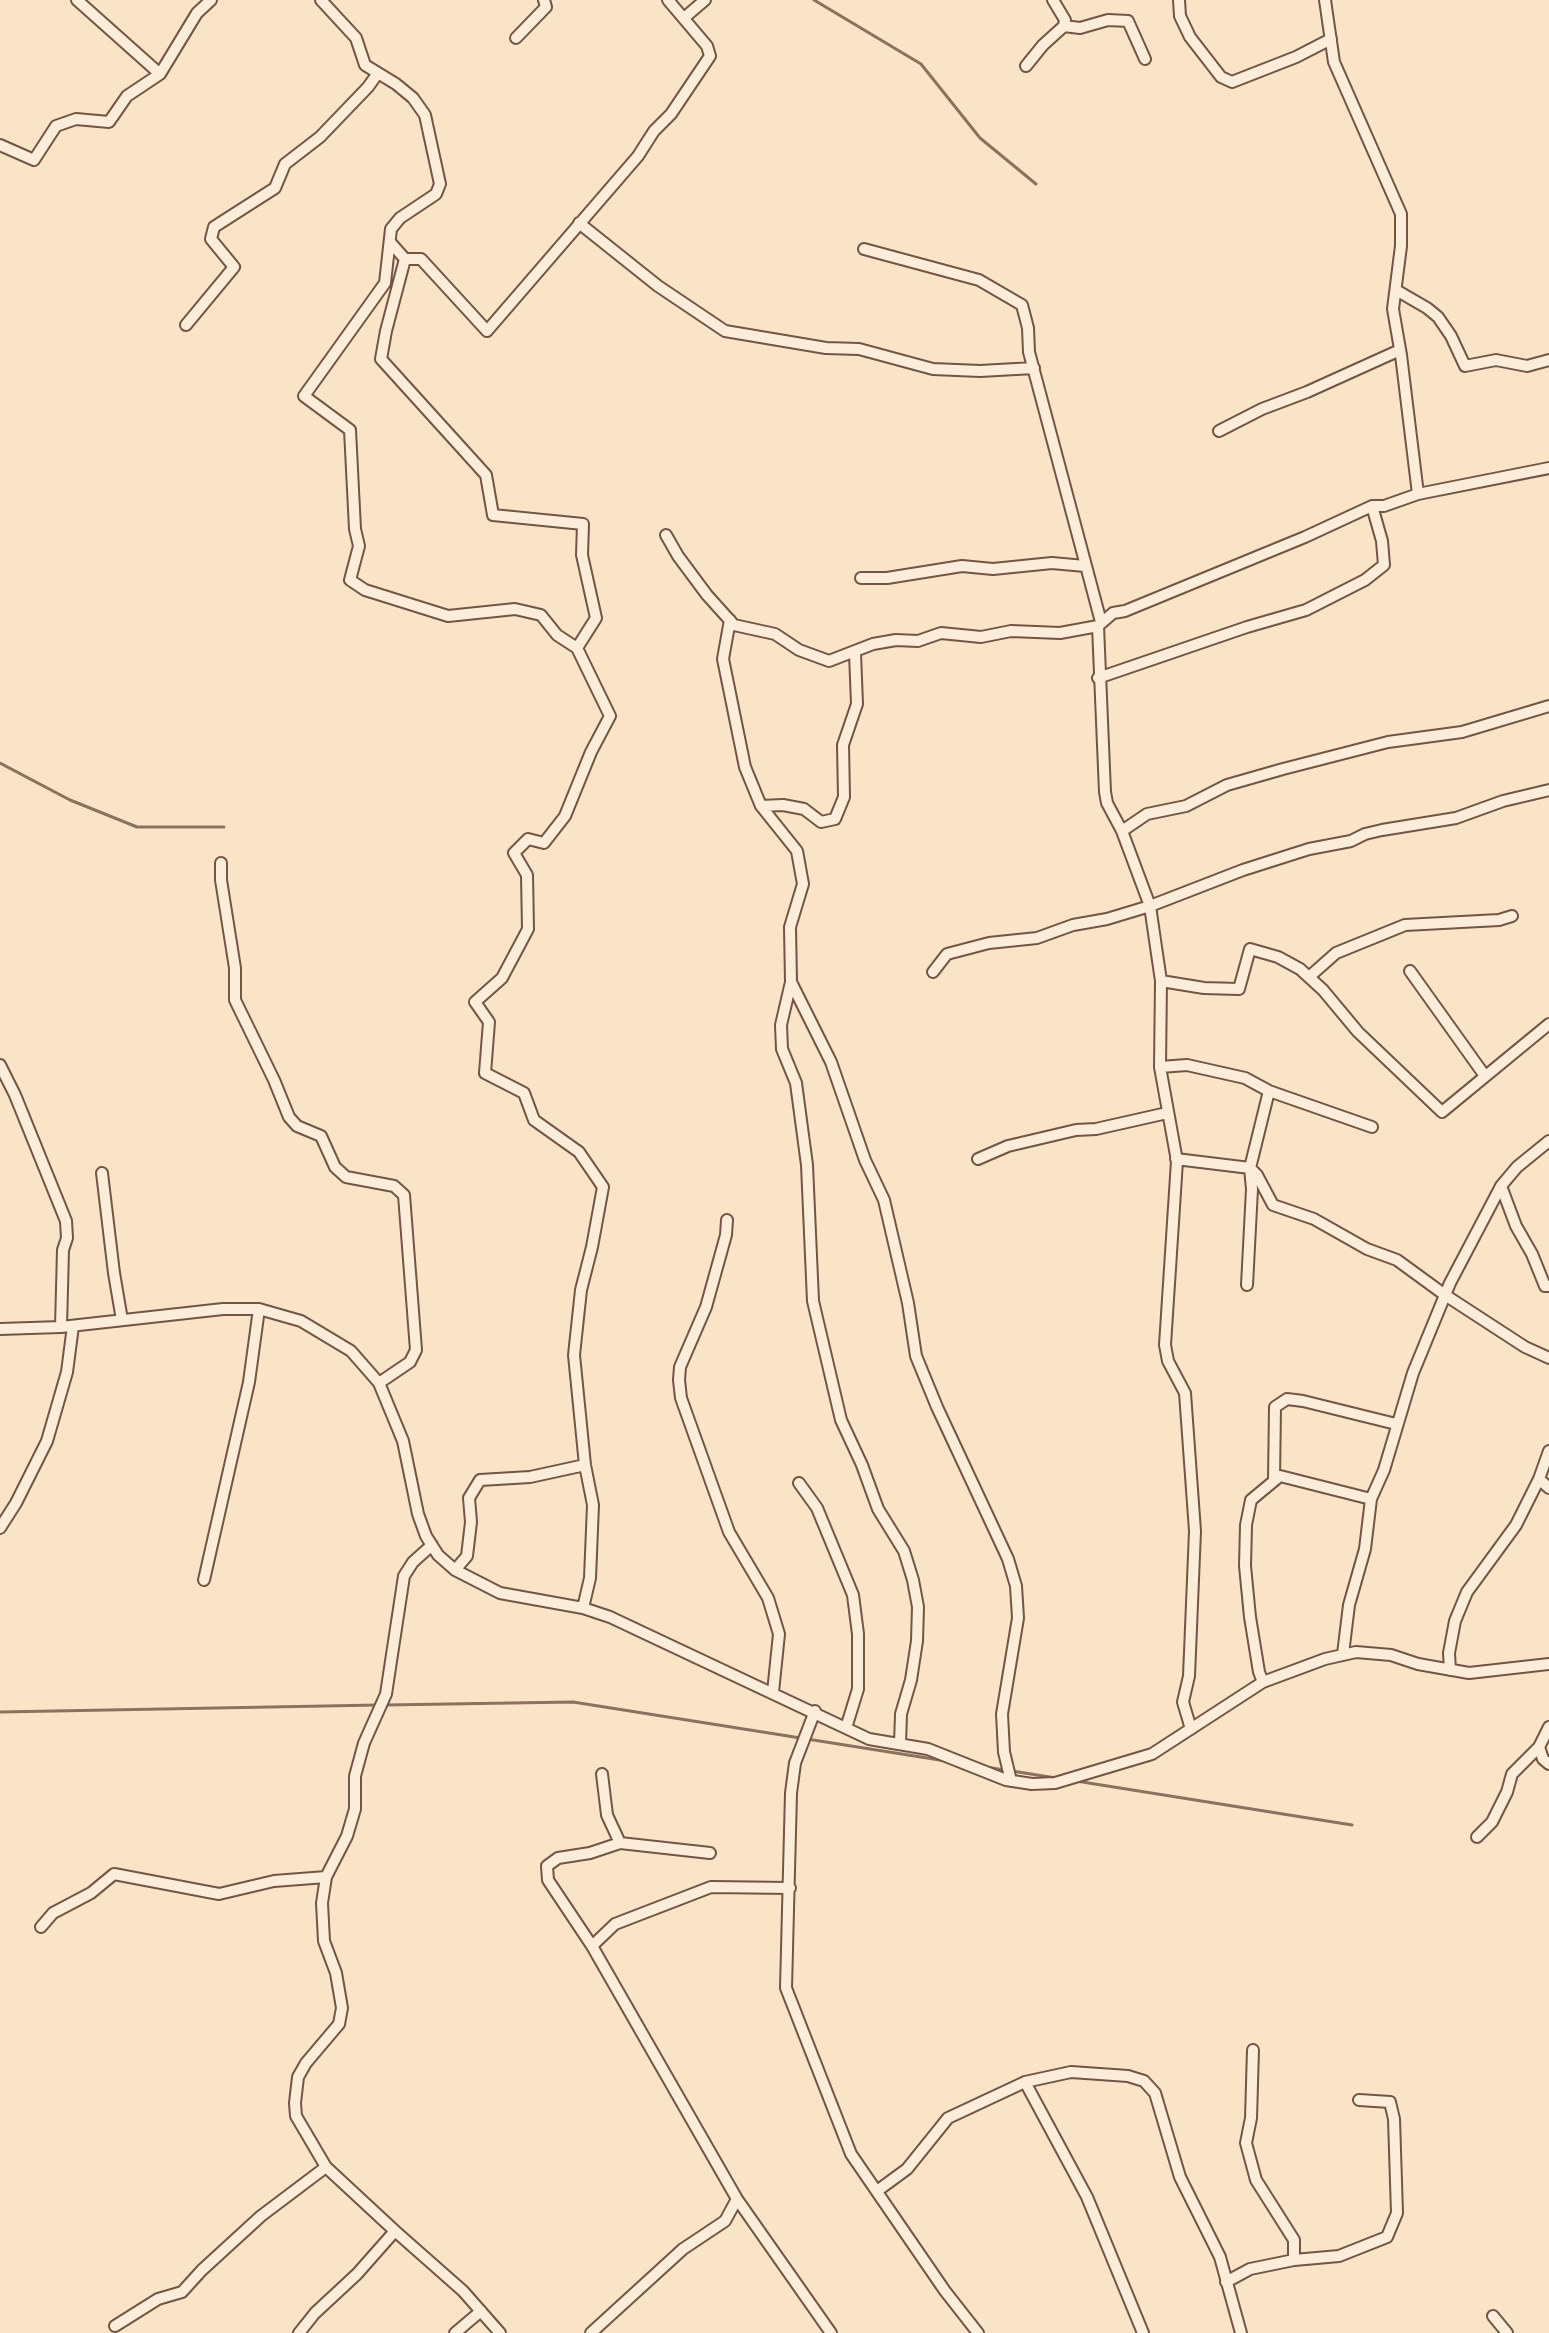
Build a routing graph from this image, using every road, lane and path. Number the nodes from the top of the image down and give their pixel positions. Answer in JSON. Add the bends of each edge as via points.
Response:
{"nodes":[{"id":1,"x":77,"y":0,"type":"edge"},
{"id":2,"x":211,"y":0,"type":"edge"},
{"id":3,"x":321,"y":0,"type":"edge"},
{"id":4,"x":544,"y":0,"type":"edge"},
{"id":5,"x":668,"y":0,"type":"edge"},
{"id":6,"x":705,"y":0,"type":"edge"},
{"id":7,"x":1053,"y":0,"type":"edge"},
{"id":8,"x":1179,"y":0,"type":"edge"},
{"id":9,"x":1325,"y":0,"type":"edge"},
{"id":10,"x":684,"y":18,"type":"junction"},
{"id":11,"x":1064,"y":26,"type":"junction"},
{"id":12,"x":516,"y":38,"type":"dead end"},
{"id":13,"x":1331,"y":39,"type":"junction"},
{"id":14,"x":1145,"y":59,"type":"dead end"},
{"id":15,"x":1026,"y":66,"type":"dead end"},
{"id":16,"x":378,"y":73,"type":"junction"},
{"id":17,"x":160,"y":74,"type":"junction"},
{"id":18,"x":0,"y":145,"type":"edge"},
{"id":19,"x":579,"y":223,"type":"junction"},
{"id":20,"x":390,"y":242,"type":"junction"},
{"id":21,"x":864,"y":249,"type":"dead end"},
{"id":22,"x":405,"y":259,"type":"junction"},
{"id":23,"x":1396,"y":290,"type":"junction"},
{"id":24,"x":186,"y":325,"type":"dead end"},
{"id":25,"x":1400,"y":350,"type":"junction"},
{"id":26,"x":1549,"y":360,"type":"edge"},
{"id":27,"x":1034,"y":368,"type":"junction"},
{"id":28,"x":1219,"y":431,"type":"dead end"},
{"id":29,"x":1549,"y":468,"type":"edge"},
{"id":30,"x":1418,"y":494,"type":"junction"},
{"id":31,"x":1372,"y":506,"type":"junction"},
{"id":32,"x":666,"y":535,"type":"dead end"},
{"id":33,"x":1085,"y":566,"type":"junction"},
{"id":34,"x":861,"y":578,"type":"dead end"},
{"id":35,"x":730,"y":620,"type":"junction"},
{"id":36,"x":1099,"y":624,"type":"junction"},
{"id":37,"x":577,"y":648,"type":"junction"},
{"id":38,"x":855,"y":653,"type":"junction"},
{"id":39,"x":1098,"y":678,"type":"junction"},
{"id":40,"x":1549,"y":706,"type":"edge"},
{"id":41,"x":1549,"y":790,"type":"edge"},
{"id":42,"x":761,"y":806,"type":"junction"},
{"id":43,"x":1122,"y":831,"type":"junction"},
{"id":44,"x":221,"y":863,"type":"dead end"},
{"id":45,"x":1150,"y":906,"type":"junction"},
{"id":46,"x":1512,"y":916,"type":"dead end"},
{"id":47,"x":1410,"y":971,"type":"dead end"},
{"id":48,"x":933,"y":972,"type":"dead end"},
{"id":49,"x":1309,"y":977,"type":"junction"},
{"id":50,"x":1161,"y":981,"type":"junction"},
{"id":51,"x":791,"y":982,"type":"junction"},
{"id":52,"x":1549,"y":1024,"type":"edge"},
{"id":53,"x":0,"y":1065,"type":"edge"},
{"id":54,"x":1160,"y":1067,"type":"junction"},
{"id":55,"x":1485,"y":1076,"type":"junction"},
{"id":56,"x":1269,"y":1091,"type":"junction"},
{"id":57,"x":1167,"y":1113,"type":"junction"},
{"id":58,"x":1372,"y":1127,"type":"dead end"},
{"id":59,"x":1549,"y":1141,"type":"edge"},
{"id":60,"x":978,"y":1159,"type":"dead end"},
{"id":61,"x":1176,"y":1159,"type":"junction"},
{"id":62,"x":1250,"y":1168,"type":"junction"},
{"id":63,"x":102,"y":1173,"type":"dead end"},
{"id":64,"x":1501,"y":1186,"type":"junction"},
{"id":65,"x":727,"y":1220,"type":"dead end"},
{"id":66,"x":1247,"y":1285,"type":"dead end"},
{"id":67,"x":1549,"y":1286,"type":"edge"},
{"id":68,"x":1445,"y":1295,"type":"junction"},
{"id":69,"x":259,"y":1309,"type":"junction"},
{"id":70,"x":122,"y":1320,"type":"junction"},
{"id":71,"x":73,"y":1326,"type":"junction"},
{"id":72,"x":61,"y":1327,"type":"junction"},
{"id":73,"x":0,"y":1329,"type":"edge"},
{"id":74,"x":1549,"y":1358,"type":"edge"},
{"id":75,"x":379,"y":1383,"type":"junction"},
{"id":76,"x":1396,"y":1424,"type":"junction"},
{"id":77,"x":1549,"y":1451,"type":"edge"},
{"id":78,"x":585,"y":1465,"type":"junction"},
{"id":79,"x":1539,"y":1479,"type":"junction"},
{"id":80,"x":1274,"y":1480,"type":"junction"},
{"id":81,"x":799,"y":1483,"type":"dead end"},
{"id":82,"x":1549,"y":1488,"type":"edge"},
{"id":83,"x":1371,"y":1499,"type":"junction"},
{"id":84,"x":0,"y":1528,"type":"edge"},
{"id":85,"x":432,"y":1545,"type":"junction"},
{"id":86,"x":455,"y":1570,"type":"junction"},
{"id":87,"x":204,"y":1580,"type":"dead end"},
{"id":88,"x":583,"y":1608,"type":"junction"},
{"id":89,"x":1343,"y":1654,"type":"junction"},
{"id":90,"x":1549,"y":1664,"type":"edge"},
{"id":91,"x":1450,"y":1670,"type":"junction"},
{"id":92,"x":1263,"y":1682,"type":"junction"},
{"id":93,"x":773,"y":1692,"type":"junction"},
{"id":94,"x":815,"y":1711,"type":"junction"},
{"id":95,"x":1549,"y":1727,"type":"edge"},
{"id":96,"x":846,"y":1728,"type":"junction"},
{"id":97,"x":1191,"y":1729,"type":"junction"},
{"id":98,"x":900,"y":1744,"type":"junction"},
{"id":99,"x":1539,"y":1747,"type":"junction"},
{"id":100,"x":1549,"y":1764,"type":"edge"},
{"id":101,"x":602,"y":1774,"type":"dead end"},
{"id":102,"x":1011,"y":1781,"type":"junction"},
{"id":103,"x":1477,"y":1837,"type":"dead end"},
{"id":104,"x":620,"y":1843,"type":"junction"},
{"id":105,"x":710,"y":1853,"type":"dead end"},
{"id":106,"x":326,"y":1877,"type":"junction"},
{"id":107,"x":790,"y":1888,"type":"junction"},
{"id":108,"x":41,"y":1927,"type":"dead end"},
{"id":109,"x":592,"y":1946,"type":"junction"},
{"id":110,"x":1253,"y":2050,"type":"dead end"},
{"id":111,"x":1025,"y":2082,"type":"junction"},
{"id":112,"x":1359,"y":2100,"type":"dead end"},
{"id":113,"x":326,"y":2167,"type":"junction"},
{"id":114,"x":877,"y":2191,"type":"junction"},
{"id":115,"x":737,"y":2199,"type":"junction"},
{"id":116,"x":395,"y":2231,"type":"junction"},
{"id":117,"x":1294,"y":2260,"type":"junction"},
{"id":118,"x":1226,"y":2282,"type":"junction"},
{"id":119,"x":481,"y":2311,"type":"junction"},
{"id":120,"x":1493,"y":2316,"type":"dead end"},
{"id":121,"x":115,"y":2326,"type":"dead end"},
{"id":122,"x":299,"y":2333,"type":"edge"},
{"id":123,"x":455,"y":2333,"type":"edge"},
{"id":124,"x":500,"y":2333,"type":"edge"},
{"id":125,"x":591,"y":2333,"type":"edge"},
{"id":126,"x":831,"y":2333,"type":"edge"},
{"id":127,"x":978,"y":2333,"type":"edge"},
{"id":128,"x":1143,"y":2333,"type":"edge"},
{"id":129,"x":1241,"y":2333,"type":"edge"},
{"id":130,"x":1507,"y":2333,"type":"edge"}],
"edges":[{"from":1,"to":17,"type":"street"},
{"from":2,"to":17,"type":"street","via":[[197,13]]},
{"from":3,"to":16,"type":"street","via":[[356,38],[365,65]]},
{"from":4,"to":12,"type":"street","via":[[546,7]]},
{"from":5,"to":10,"type":"street"},
{"from":6,"to":10,"type":"street"},
{"from":7,"to":11,"type":"street"},
{"from":8,"to":13,"type":"street","via":[[1190,37],[1221,77],[1232,82]]},
{"from":9,"to":13,"type":"street"},
{"from":10,"to":19,"type":"street","via":[[710,56],[671,114]]},
{"from":11,"to":14,"type":"street","via":[[1128,21]]},
{"from":11,"to":15,"type":"street"},
{"from":13,"to":23,"type":"street","via":[[1351,106],[1399,204]]},
{"from":16,"to":20,"type":"street","via":[[413,98],[425,115],[440,184],[436,194],[400,218],[391,229]]},
{"from":16,"to":24,"type":"street","via":[[320,137],[285,164],[275,188],[214,227],[211,239],[234,267]]},
{"from":17,"to":18,"type":"street","via":[[127,96],[109,122],[76,119],[56,126],[34,160]]},
{"from":19,"to":22,"type":"street","via":[[487,331],[421,259]]},
{"from":19,"to":27,"type":"street","via":[[725,331],[859,349],[933,369]]},
{"from":20,"to":22,"type":"street"},
{"from":20,"to":37,"type":"street","via":[[385,283],[304,396],[350,430],[359,546],[350,580],[365,590],[448,616],[515,609],[541,615]]},
{"from":21,"to":27,"type":"street","via":[[979,280],[1022,305]]},
{"from":22,"to":37,"type":"street","via":[[381,359],[486,475],[493,515],[583,524],[582,555],[596,618]]},
{"from":23,"to":25,"type":"street","via":[[1393,309]]},
{"from":23,"to":26,"type":"street","via":[[1438,317],[1465,366],[1496,360],[1527,366]]},
{"from":25,"to":28,"type":"street"},
{"from":25,"to":30,"type":"street"},
{"from":27,"to":33,"type":"street"},
{"from":29,"to":30,"type":"street"},
{"from":30,"to":31,"type":"street"},
{"from":31,"to":36,"type":"street","via":[[1113,613]]},
{"from":31,"to":39,"type":"street","via":[[1384,565],[1365,580],[1306,610]]},
{"from":32,"to":35,"type":"street"},
{"from":33,"to":34,"type":"street","via":[[962,566]]},
{"from":33,"to":36,"type":"street"},
{"from":35,"to":38,"type":"street","via":[[775,634],[829,661]]},
{"from":35,"to":42,"type":"street","via":[[723,659],[745,767]]},
{"from":36,"to":38,"type":"street","via":[[1060,633],[941,633],[918,641],[873,644]]},
{"from":36,"to":39,"type":"street"},
{"from":37,"to":78,"type":"street","via":[[610,716],[565,816],[544,843],[528,839],[514,853],[527,875],[528,929],[502,978],[475,1002],[489,1022],[485,1073],[524,1093],[534,1120],[579,1152],[603,1187],[581,1290],[574,1355]]},
{"from":38,"to":42,"type":"street","via":[[857,704],[843,745],[844,797],[835,819],[821,822],[804,809]]},
{"from":39,"to":43,"type":"street","via":[[1105,792]]},
{"from":40,"to":43,"type":"street","via":[[1462,732],[1388,742],[1227,785],[1186,806],[1147,814]]},
{"from":41,"to":45,"type":"street","via":[[1456,818],[1309,849]]},
{"from":42,"to":51,"type":"street","via":[[797,851],[803,884],[790,927]]},
{"from":43,"to":45,"type":"street"},
{"from":44,"to":75,"type":"street","via":[[235,1000],[289,1117],[321,1136],[335,1167],[346,1177],[394,1186],[404,1195],[416,1350],[410,1362]]},
{"from":45,"to":48,"type":"street","via":[[1037,938],[947,954]]},
{"from":45,"to":50,"type":"street"},
{"from":46,"to":49,"type":"street","via":[[1405,925],[1336,953]]},
{"from":47,"to":55,"type":"street"},
{"from":49,"to":50,"type":"street","via":[[1278,957],[1250,949],[1239,989]]},
{"from":49,"to":55,"type":"street","via":[[1442,1112]]},
{"from":50,"to":54,"type":"street"},
{"from":51,"to":98,"type":"street","via":[[781,1025],[782,1049],[796,1083],[807,1165],[813,1301],[841,1420],[878,1509],[904,1551],[918,1607]]},
{"from":51,"to":102,"type":"street","via":[[831,1062],[884,1200],[916,1356],[1016,1586],[1018,1618],[1002,1714]]},
{"from":52,"to":55,"type":"street"},
{"from":53,"to":72,"type":"street","via":[[66,1221]]},
{"from":54,"to":56,"type":"street","via":[[1220,1071]]},
{"from":54,"to":57,"type":"street"},
{"from":56,"to":58,"type":"street"},
{"from":56,"to":62,"type":"street"},
{"from":57,"to":60,"type":"street","via":[[1008,1146]]},
{"from":57,"to":61,"type":"street"},
{"from":59,"to":64,"type":"street"},
{"from":61,"to":62,"type":"street"},
{"from":61,"to":97,"type":"street","via":[[1165,1345],[1185,1393],[1189,1423],[1195,1531],[1189,1676],[1183,1702]]},
{"from":62,"to":66,"type":"street"},
{"from":62,"to":68,"type":"street","via":[[1273,1205],[1397,1260]]},
{"from":63,"to":70,"type":"street"},
{"from":64,"to":67,"type":"street"},
{"from":64,"to":68,"type":"street"},
{"from":65,"to":93,"type":"street","via":[[706,1307],[679,1380],[729,1532],[768,1598],[779,1634]]},
{"from":68,"to":74,"type":"street"},
{"from":68,"to":76,"type":"street"},
{"from":69,"to":70,"type":"street"},
{"from":69,"to":75,"type":"street","via":[[323,1332],[351,1351]]},
{"from":69,"to":87,"type":"street","via":[[249,1382]]},
{"from":70,"to":71,"type":"street"},
{"from":71,"to":72,"type":"street"},
{"from":71,"to":84,"type":"street","via":[[67,1372],[47,1441]]},
{"from":72,"to":73,"type":"street"},
{"from":75,"to":85,"type":"street","via":[[403,1441],[418,1514]]},
{"from":76,"to":80,"type":"street","via":[[1287,1399],[1275,1407]]},
{"from":76,"to":83,"type":"street"},
{"from":77,"to":79,"type":"street"},
{"from":78,"to":86,"type":"street","via":[[530,1477],[480,1480],[469,1498],[467,1556]]},
{"from":78,"to":88,"type":"street","via":[[593,1505],[590,1578]]},
{"from":79,"to":82,"type":"street"},
{"from":79,"to":91,"type":"street","via":[[1516,1525],[1467,1592],[1455,1621]]},
{"from":80,"to":83,"type":"street","via":[[1280,1476]]},
{"from":80,"to":92,"type":"street","via":[[1251,1500],[1246,1525],[1250,1617]]},
{"from":81,"to":96,"type":"street","via":[[817,1508],[853,1595],[858,1689]]},
{"from":83,"to":89,"type":"street"},
{"from":85,"to":86,"type":"street"},
{"from":85,"to":106,"type":"street","via":[[404,1576],[386,1694],[364,1743],[347,1836]]},
{"from":86,"to":88,"type":"street","via":[[520,1599]]},
{"from":88,"to":93,"type":"street"},
{"from":89,"to":91,"type":"street","via":[[1391,1655]]},
{"from":89,"to":92,"type":"street"},
{"from":90,"to":91,"type":"street","via":[[1469,1673]]},
{"from":92,"to":97,"type":"street"},
{"from":93,"to":94,"type":"street"},
{"from":94,"to":96,"type":"street"},
{"from":94,"to":107,"type":"street","via":[[795,1763]]},
{"from":95,"to":99,"type":"street"},
{"from":96,"to":98,"type":"street","via":[[869,1739]]},
{"from":97,"to":102,"type":"street","via":[[1152,1754],[1055,1783]]},
{"from":98,"to":102,"type":"street","via":[[928,1749]]},
{"from":99,"to":100,"type":"street"},
{"from":99,"to":103,"type":"street","via":[[1512,1774],[1492,1822]]},
{"from":101,"to":104,"type":"street","via":[[607,1815]]},
{"from":104,"to":105,"type":"street"},
{"from":104,"to":109,"type":"street","via":[[558,1858],[547,1866],[548,1880]]},
{"from":106,"to":108,"type":"street","via":[[274,1881],[219,1894],[114,1874],[53,1913]]},
{"from":106,"to":113,"type":"street","via":[[324,1941],[342,2008],[339,2024],[298,2077],[295,2103],[296,2116]]},
{"from":107,"to":109,"type":"street","via":[[711,1887],[615,1924]]},
{"from":107,"to":114,"type":"street","via":[[786,1988],[851,2154]]},
{"from":109,"to":115,"type":"street"},
{"from":110,"to":117,"type":"street","via":[[1246,2143],[1256,2180],[1294,2240]]},
{"from":111,"to":114,"type":"street","via":[[948,2118],[907,2169]]},
{"from":111,"to":118,"type":"street","via":[[1071,2072],[1144,2081],[1155,2093],[1180,2177],[1220,2257]]},
{"from":111,"to":128,"type":"street","via":[[1087,2197]]},
{"from":112,"to":117,"type":"street","via":[[1391,2105],[1394,2223],[1384,2240],[1339,2256]]},
{"from":113,"to":116,"type":"street"},
{"from":113,"to":121,"type":"street","via":[[261,2216],[182,2292],[158,2299]]},
{"from":114,"to":127,"type":"street"},
{"from":115,"to":125,"type":"street","via":[[725,2221],[683,2249]]},
{"from":115,"to":126,"type":"street"},
{"from":116,"to":119,"type":"street"},
{"from":116,"to":122,"type":"street"},
{"from":117,"to":118,"type":"street","via":[[1250,2269]]},
{"from":118,"to":129,"type":"street"},
{"from":119,"to":123,"type":"street"},
{"from":119,"to":124,"type":"street"},
{"from":120,"to":130,"type":"street"}]}
